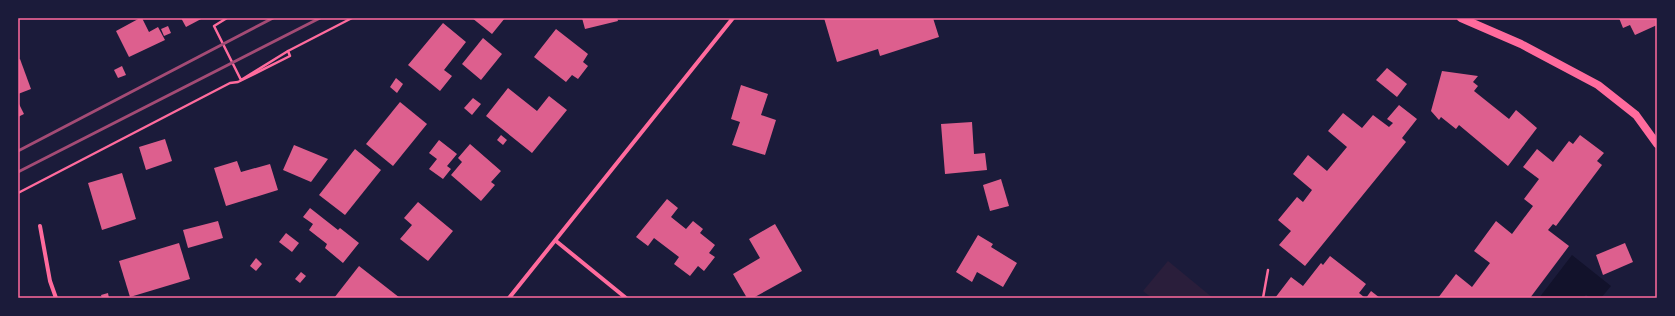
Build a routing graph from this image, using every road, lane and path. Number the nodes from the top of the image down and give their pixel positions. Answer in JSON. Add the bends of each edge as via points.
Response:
{"nodes":[{"id":1,"x":227,"y":18,"type":"edge"},
{"id":2,"x":352,"y":18,"type":"edge"},
{"id":3,"x":733,"y":18,"type":"edge"},
{"id":4,"x":1461,"y":18,"type":"edge"},
{"id":5,"x":288,"y":51,"type":"junction"},
{"id":6,"x":1657,"y":144,"type":"edge"},
{"id":7,"x":18,"y":193,"type":"edge"},
{"id":8,"x":40,"y":226,"type":"dead end"},
{"id":9,"x":556,"y":240,"type":"junction"},
{"id":10,"x":1268,"y":270,"type":"dead end"},
{"id":11,"x":56,"y":298,"type":"edge"},
{"id":12,"x":509,"y":298,"type":"edge"},
{"id":13,"x":626,"y":298,"type":"edge"},
{"id":14,"x":1263,"y":298,"type":"edge"}],
"edges":[{"from":1,"to":5,"type":"path","via":[[214,26],[241,80]]},
{"from":2,"to":5,"type":"path"},
{"from":3,"to":9,"type":"street"},
{"from":4,"to":6,"type":"main road","via":[[1521,44],[1598,85],[1636,115]]},
{"from":5,"to":7,"type":"path","via":[[290,56]]},
{"from":8,"to":11,"type":"street","via":[[50,281]]},
{"from":9,"to":12,"type":"street"},
{"from":9,"to":13,"type":"street"},
{"from":10,"to":14,"type":"path"}]}
